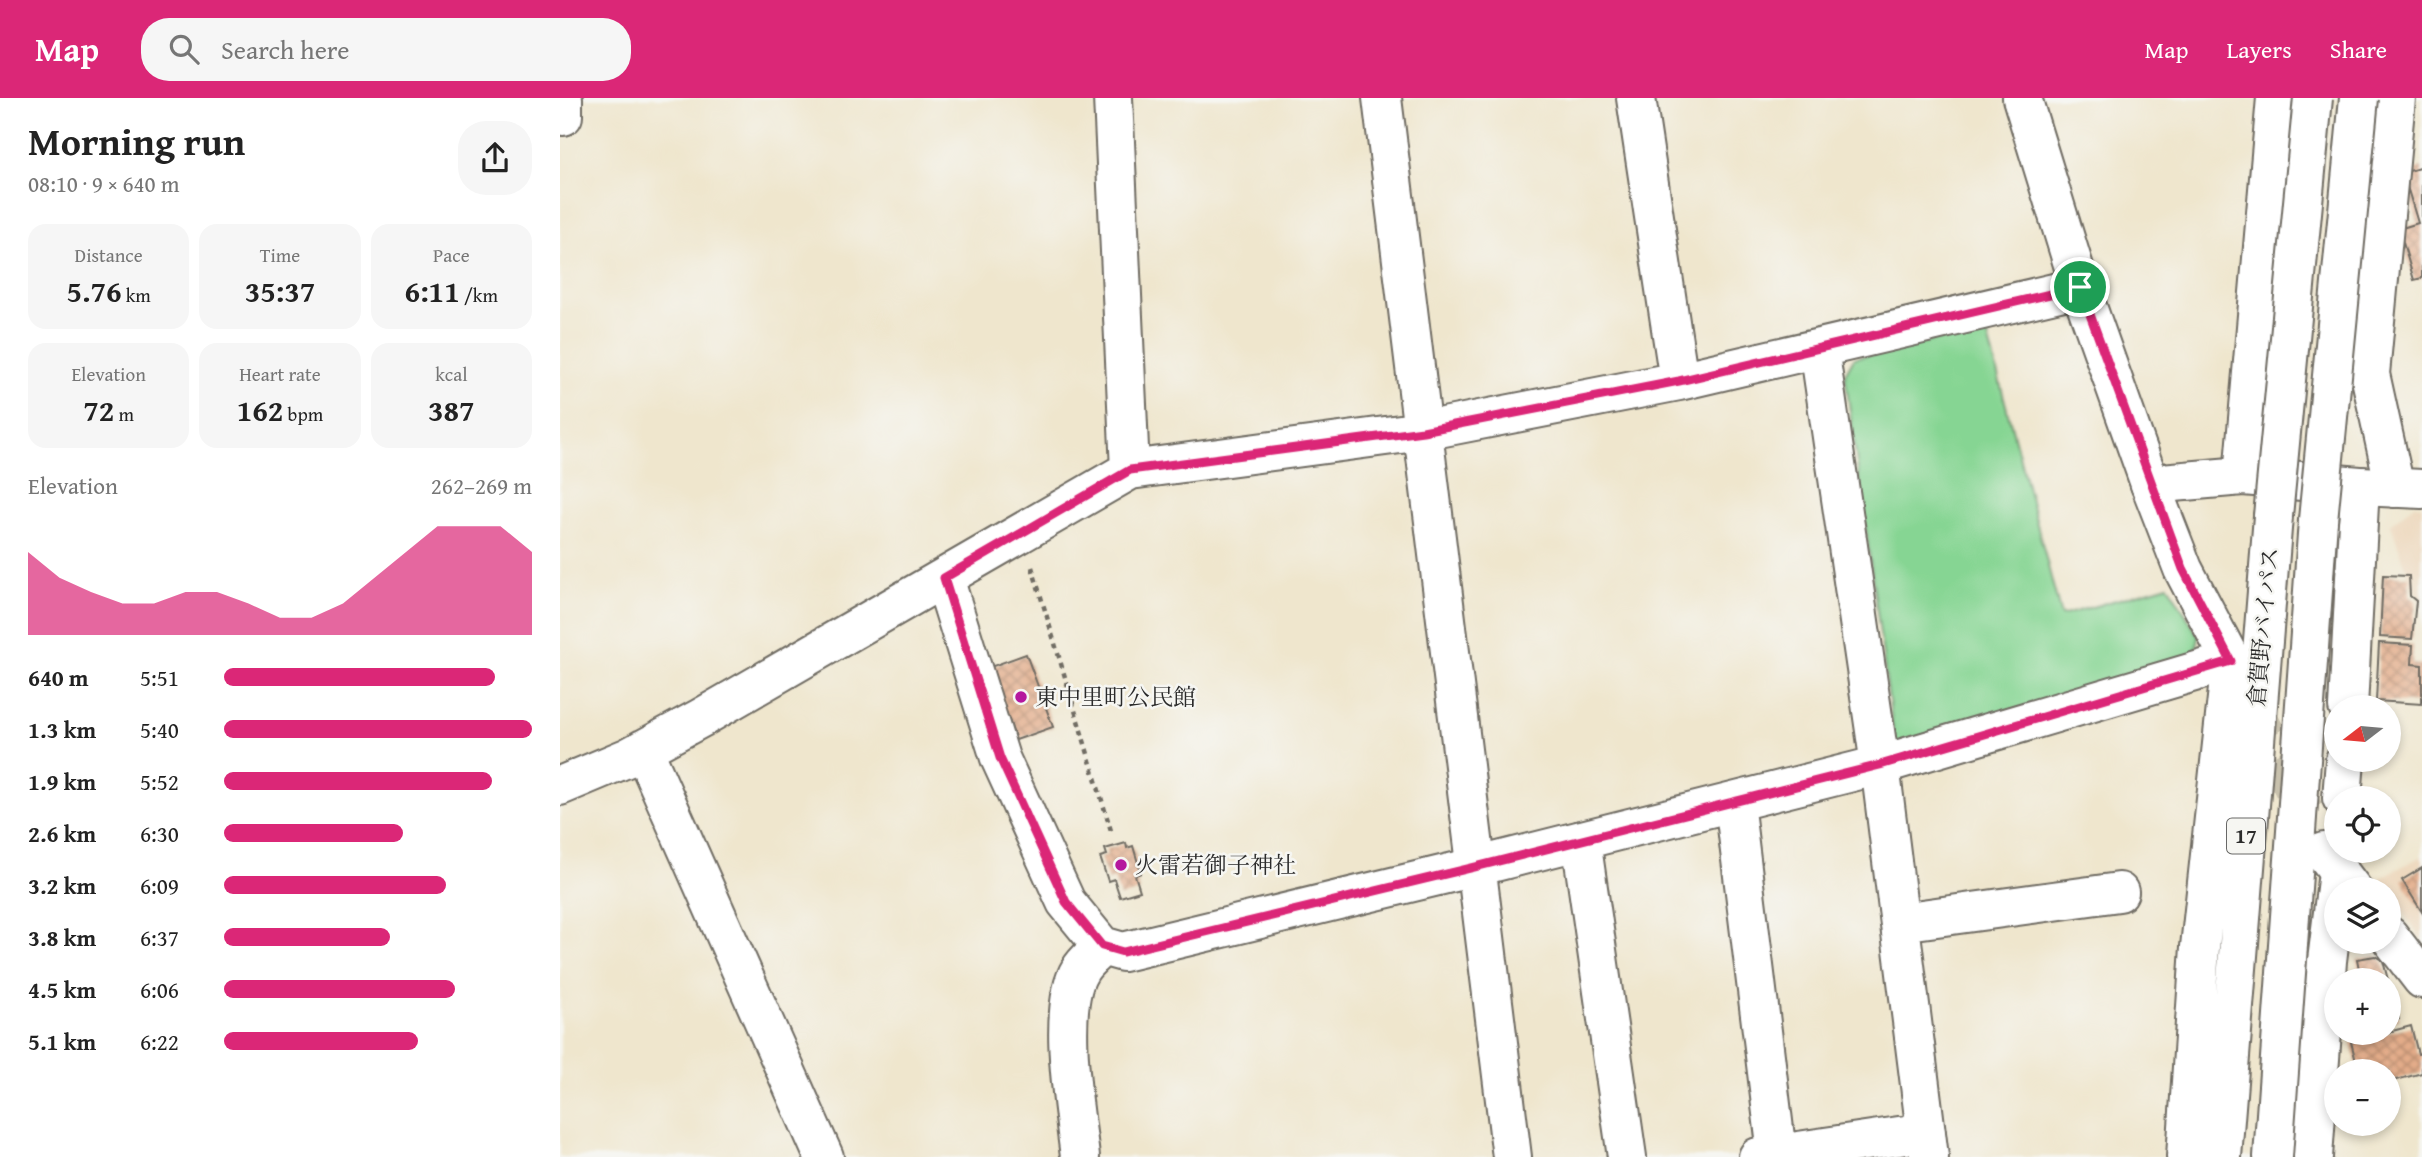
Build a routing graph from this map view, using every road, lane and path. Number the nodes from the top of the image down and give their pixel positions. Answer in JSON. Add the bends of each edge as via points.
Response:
{"nodes":[{"id":1,"x":1113,"y":98,"type":"edge"},
{"id":2,"x":1382,"y":98,"type":"edge"},
{"id":3,"x":1636,"y":98,"type":"edge"},
{"id":4,"x":2022,"y":98,"type":"edge"},
{"id":5,"x":2276,"y":98,"type":"edge"},
{"id":6,"x":2313,"y":98,"type":"edge"},
{"id":7,"x":2359,"y":98,"type":"edge"},
{"id":8,"x":2396,"y":98,"type":"edge"},
{"id":9,"x":2080,"y":287,"type":"junction"},
{"id":10,"x":1819,"y":348,"type":"junction"},
{"id":11,"x":1679,"y":381,"type":"junction"},
{"id":12,"x":1423,"y":431,"type":"junction"},
{"id":13,"x":1130,"y":470,"type":"junction"},
{"id":14,"x":2243,"y":476,"type":"junction"},
{"id":15,"x":2150,"y":484,"type":"junction"},
{"id":16,"x":2392,"y":488,"type":"edge"},
{"id":17,"x":1022,"y":533,"type":"junction"},
{"id":18,"x":944,"y":578,"type":"junction"},
{"id":19,"x":2236,"y":672,"type":"junction"},
{"id":20,"x":2350,"y":695,"type":"edge"},
{"id":21,"x":643,"y":749,"type":"junction"},
{"id":22,"x":1880,"y":765,"type":"junction"},
{"id":23,"x":560,"y":786,"type":"edge"},
{"id":24,"x":1734,"y":802,"type":"junction"},
{"id":25,"x":1112,"y":834,"type":"dead end"},
{"id":26,"x":1581,"y":841,"type":"junction"},
{"id":27,"x":2338,"y":866,"type":"edge"},
{"id":28,"x":1475,"y":867,"type":"junction"},
{"id":29,"x":2119,"y":892,"type":"dead end"},
{"id":30,"x":1900,"y":922,"type":"junction"},
{"id":31,"x":1102,"y":946,"type":"junction"},
{"id":32,"x":2401,"y":952,"type":"edge"},
{"id":33,"x":2422,"y":979,"type":"edge"},
{"id":34,"x":1928,"y":1145,"type":"edge"},
{"id":35,"x":1768,"y":1156,"type":"edge"},
{"id":36,"x":824,"y":1157,"type":"edge"},
{"id":37,"x":1080,"y":1157,"type":"edge"},
{"id":38,"x":1512,"y":1157,"type":"edge"},
{"id":39,"x":1627,"y":1157,"type":"edge"},
{"id":40,"x":2186,"y":1157,"type":"edge"},
{"id":41,"x":2222,"y":1157,"type":"edge"},
{"id":42,"x":2273,"y":1157,"type":"edge"},
{"id":43,"x":2313,"y":1157,"type":"edge"}],
"edges":[{"from":1,"to":13,"type":"main road"},
{"from":2,"to":12,"type":"main road"},
{"from":3,"to":11,"type":"main road"},
{"from":4,"to":9,"type":"main road"},
{"from":5,"to":14,"type":"main road"},
{"from":6,"to":41,"type":"main road","name":"倉賀野バイパス","number":"17","bridge":true,"via":[[2273,516]]},
{"from":7,"to":42,"type":"main road","name":"倉賀野バイパス","number":"17","bridge":true,"via":[[2318,520]]},
{"from":8,"to":16,"type":"main road","via":[[2370,374]]},
{"from":9,"to":10,"type":"main road"},
{"from":9,"to":15,"type":"main road"},
{"from":10,"to":11,"type":"main road"},
{"from":10,"to":22,"type":"main road"},
{"from":11,"to":12,"type":"main road"},
{"from":12,"to":13,"type":"main road"},
{"from":12,"to":28,"type":"main road"},
{"from":13,"to":17,"type":"main road"},
{"from":14,"to":15,"type":"main road"},
{"from":14,"to":16,"type":"main road"},
{"from":15,"to":19,"type":"main road","via":[[2183,569]]},
{"from":16,"to":20,"type":"main road"},
{"from":17,"to":18,"type":"main road"},
{"from":17,"to":25,"type":"path"},
{"from":18,"to":21,"type":"main road"},
{"from":18,"to":31,"type":"main road","via":[[1000,758],[1066,902]]},
{"from":19,"to":22,"type":"main road"},
{"from":19,"to":40,"type":"main road","via":[[2200,947]]},
{"from":21,"to":23,"type":"main road"},
{"from":21,"to":36,"type":"main road"},
{"from":22,"to":24,"type":"main road"},
{"from":22,"to":30,"type":"main road"},
{"from":24,"to":26,"type":"main road"},
{"from":24,"to":35,"type":"main road"},
{"from":26,"to":28,"type":"main road"},
{"from":26,"to":39,"type":"main road"},
{"from":27,"to":43,"type":"main road"},
{"from":28,"to":31,"type":"main road","via":[[1123,952]]},
{"from":28,"to":38,"type":"main road"},
{"from":29,"to":30,"type":"main road"},
{"from":30,"to":34,"type":"main road"},
{"from":31,"to":37,"type":"main road","via":[[1079,970],[1069,1004],[1068,1056]]},
{"from":32,"to":33,"type":"main road"},
{"from":34,"to":35,"type":"main road"}]}
